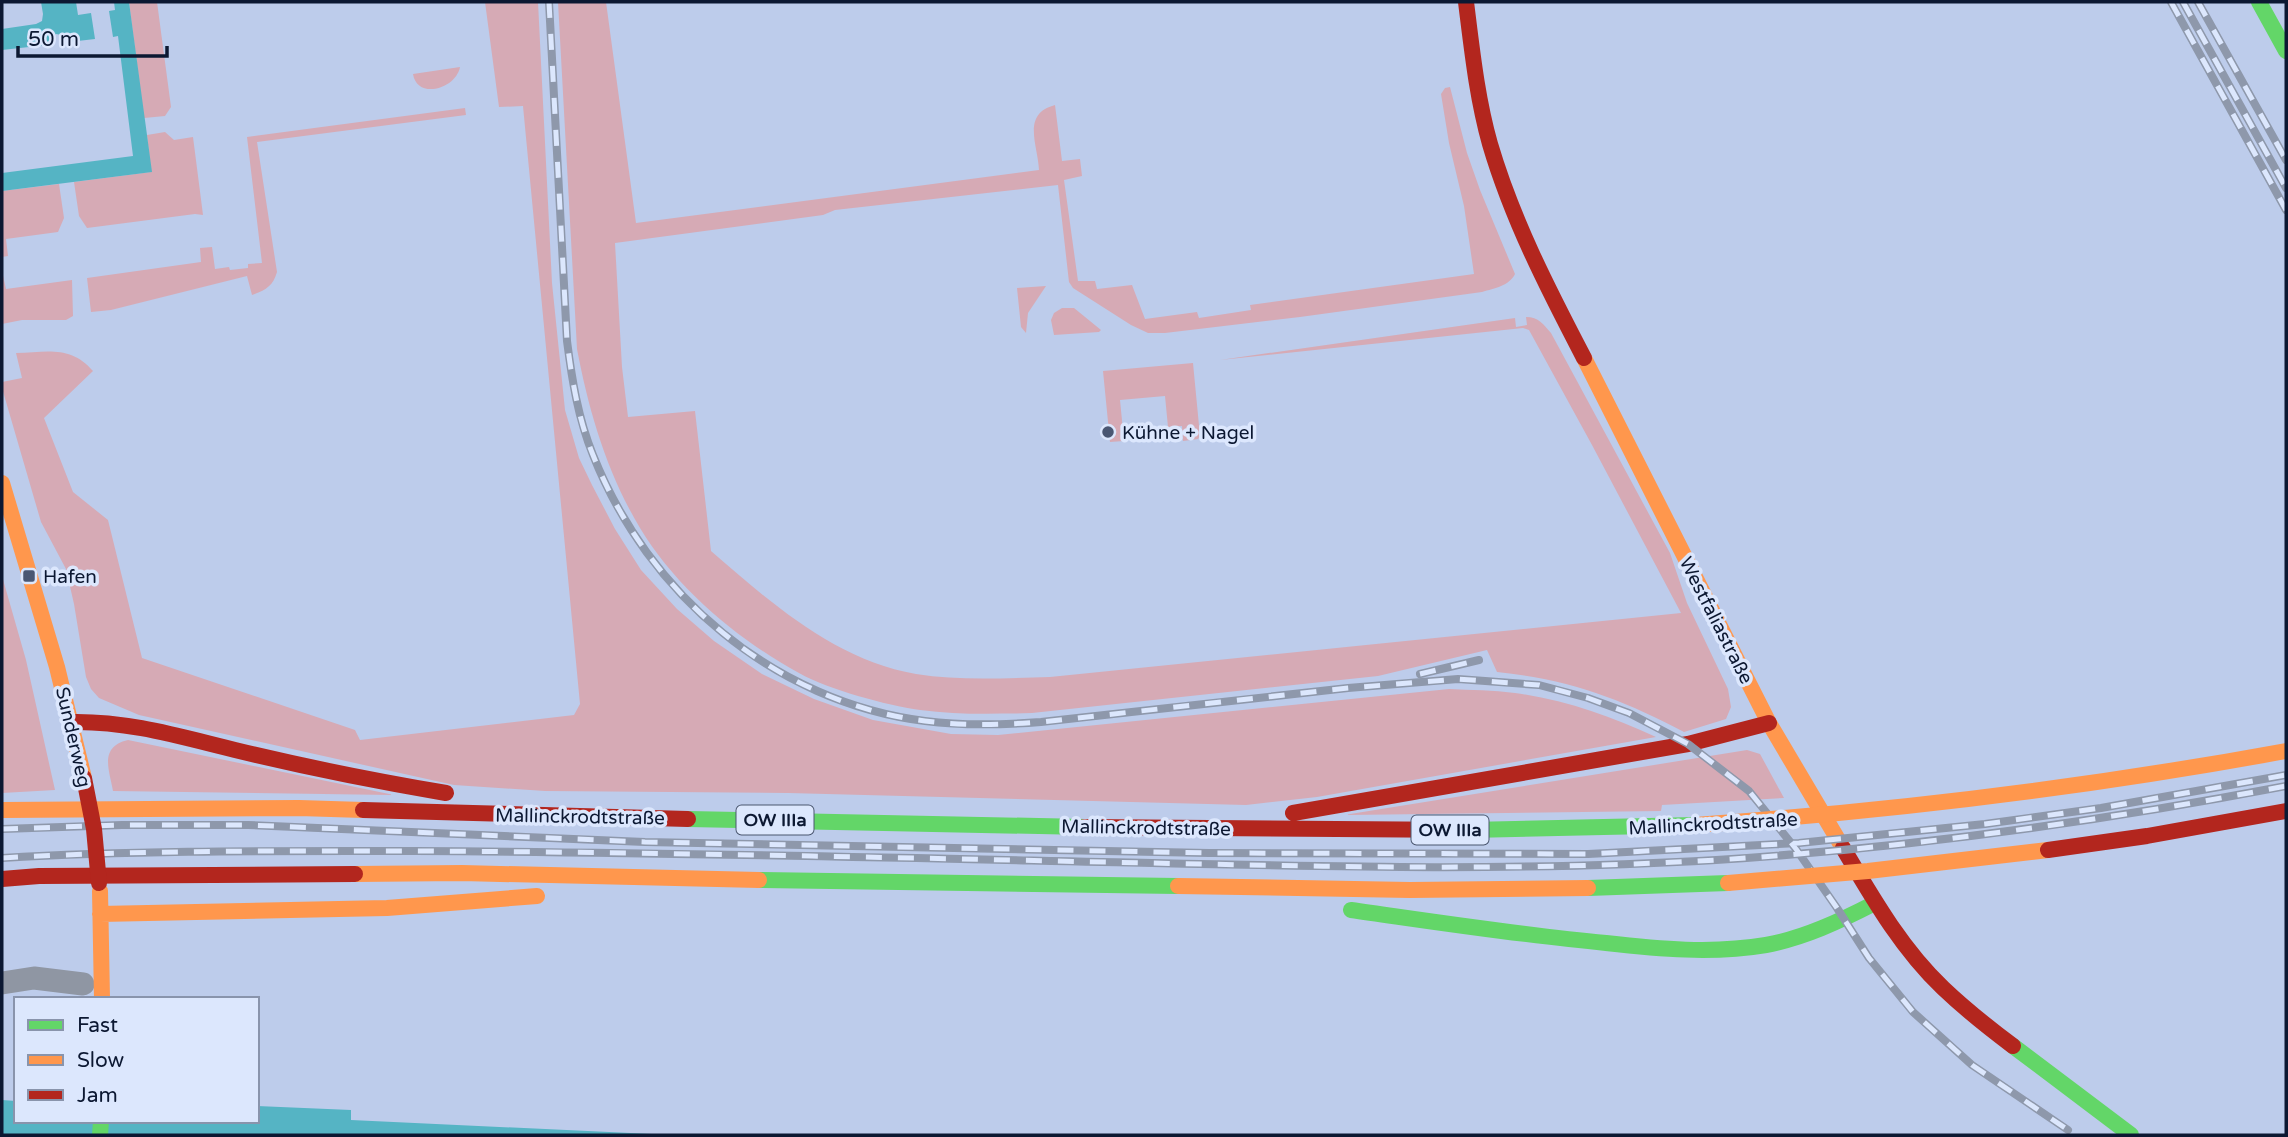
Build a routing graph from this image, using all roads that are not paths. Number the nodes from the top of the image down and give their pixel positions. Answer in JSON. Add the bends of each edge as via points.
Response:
{"nodes":[{"id":1,"x":1466,"y":2,"type":"edge"},
{"id":2,"x":2259,"y":2,"type":"edge"},
{"id":3,"x":2286,"y":51,"type":"edge"},
{"id":4,"x":2,"y":483,"type":"edge"},
{"id":5,"x":72,"y":722,"type":"junction"},
{"id":6,"x":1769,"y":723,"type":"junction"},
{"id":7,"x":2286,"y":751,"type":"edge"},
{"id":8,"x":2,"y":810,"type":"edge"},
{"id":9,"x":2286,"y":811,"type":"edge"},
{"id":10,"x":522,"y":816,"type":"junction"},
{"id":11,"x":1205,"y":829,"type":"junction"},
{"id":12,"x":2,"y":879,"type":"edge"},
{"id":13,"x":717,"y":879,"type":"junction"},
{"id":14,"x":1200,"y":887,"type":"junction"},
{"id":15,"x":599,"y":892,"type":"dead end"},
{"id":16,"x":557,"y":895,"type":"dead end"},
{"id":17,"x":1875,"y":903,"type":"junction"},
{"id":18,"x":1315,"y":904,"type":"dead end"},
{"id":19,"x":1340,"y":908,"type":"dead end"},
{"id":20,"x":100,"y":914,"type":"junction"},
{"id":21,"x":2,"y":983,"type":"edge"},
{"id":22,"x":80,"y":989,"type":"edge"},
{"id":23,"x":102,"y":997,"type":"edge"},
{"id":24,"x":2131,"y":1135,"type":"edge"}],
"edges":[{"from":1,"to":6,"type":"main road","name":"Westfaliastraße","via":[[1494,159],[1519,225]]},
{"from":2,"to":3,"type":"main road"},
{"from":4,"to":5,"type":"main road","name":"Sunderweg"},
{"from":5,"to":10,"type":"main road","via":[[133,726],[448,793]]},
{"from":5,"to":20,"type":"main road","name":"Sunderweg","bridge":true,"via":[[94,829]]},
{"from":6,"to":11,"type":"main road","via":[[1688,744]]},
{"from":6,"to":17,"type":"main road","name":"Westfaliastraße"},
{"from":7,"to":11,"type":"main road","name":"Mallinckrodtstraße","number":"OW IIIa","bridge":true,"via":[[2002,798],[1799,818],[1534,830]]},
{"from":8,"to":10,"type":"main road","name":"Mallinckrodtstraße","via":[[299,808]]},
{"from":9,"to":14,"type":"main road","bridge":true,"via":[[2011,856],[1728,883],[1534,890]]},
{"from":10,"to":11,"type":"main road","name":"Mallinckrodtstraße","number":"OW IIIa"},
{"from":12,"to":13,"type":"main road","via":[[462,873]]},
{"from":13,"to":14,"type":"main road"},
{"from":13,"to":15,"type":"main road"},
{"from":14,"to":18,"type":"main road"},
{"from":16,"to":20,"type":"main road","via":[[387,908]]},
{"from":17,"to":19,"type":"main road","via":[[1787,940],[1715,950],[1598,943]]},
{"from":17,"to":24,"type":"main road","name":"Westfaliastraße","via":[[1942,987]]},
{"from":20,"to":23,"type":"main road","name":"Sunderweg"},
{"from":21,"to":22,"type":"street","via":[[34,978]]}]}
